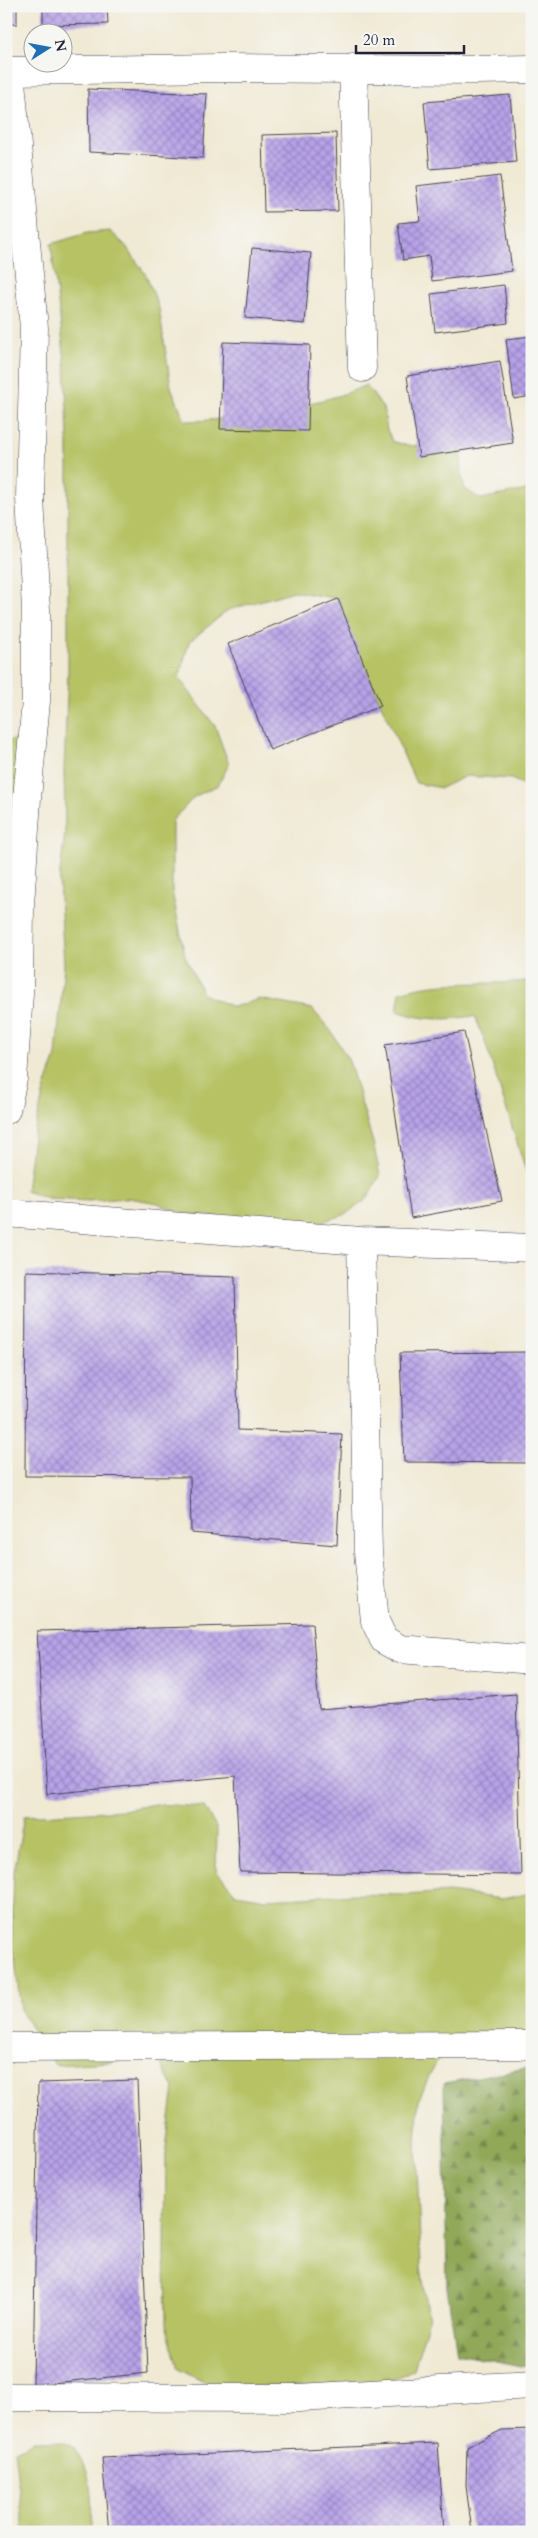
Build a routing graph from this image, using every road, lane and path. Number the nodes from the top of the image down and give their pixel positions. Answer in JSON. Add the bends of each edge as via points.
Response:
{"nodes":[{"id":1,"x":353,"y":68,"type":"junction"},
{"id":2,"x":532,"y":69,"type":"edge"},
{"id":3,"x":8,"y":71,"type":"edge"},
{"id":4,"x":362,"y":368,"type":"dead end"},
{"id":5,"x":6,"y":1110,"type":"edge"},
{"id":6,"x":6,"y":1213,"type":"edge"},
{"id":7,"x":361,"y":1241,"type":"junction"},
{"id":8,"x":532,"y":1248,"type":"edge"},
{"id":9,"x":532,"y":1660,"type":"edge"},
{"id":10,"x":532,"y":2045,"type":"edge"},
{"id":11,"x":6,"y":2047,"type":"edge"},
{"id":12,"x":532,"y":2385,"type":"edge"},
{"id":13,"x":6,"y":2397,"type":"edge"}],
"edges":[{"from":1,"to":2,"type":"street"},
{"from":1,"to":3,"type":"street"},
{"from":1,"to":4,"type":"street"},
{"from":3,"to":5,"type":"street","via":[[34,328],[30,498],[36,701],[26,798],[13,1079]]},
{"from":6,"to":7,"type":"street"},
{"from":7,"to":8,"type":"street"},
{"from":7,"to":9,"type":"street","via":[[368,1552],[375,1621],[384,1640],[400,1649]]},
{"from":10,"to":11,"type":"street"},
{"from":12,"to":13,"type":"street","via":[[298,2398]]}]}
